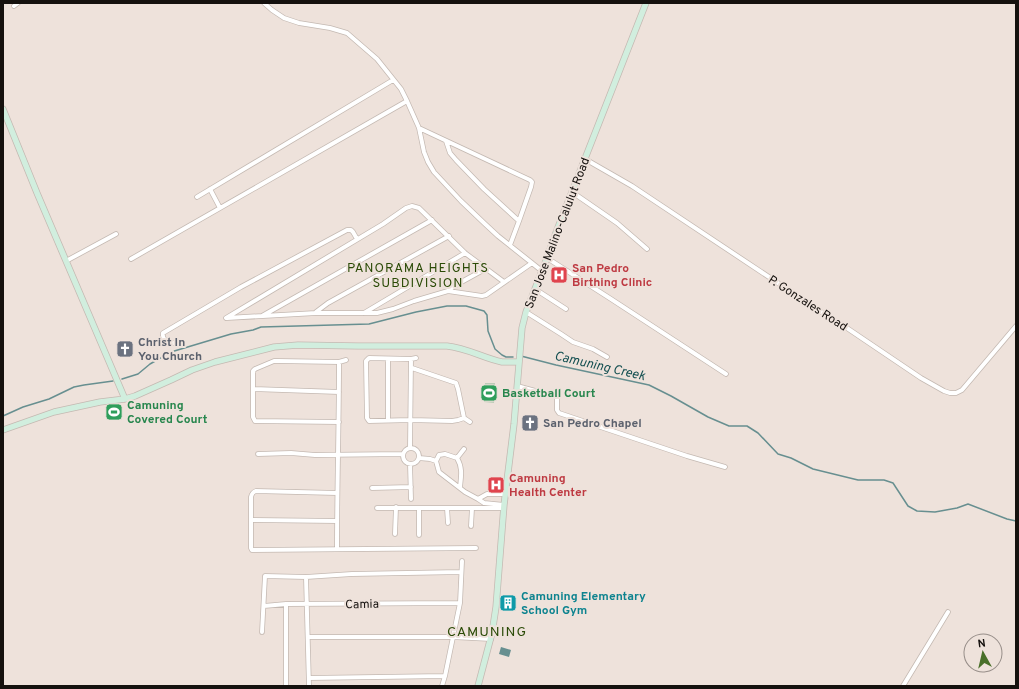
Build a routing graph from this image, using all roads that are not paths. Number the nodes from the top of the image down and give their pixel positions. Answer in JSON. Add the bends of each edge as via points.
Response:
{"nodes":[{"id":1,"x":264,"y":3,"type":"edge"},
{"id":2,"x":646,"y":3,"type":"edge"},
{"id":3,"x":393,"y":80,"type":"junction"},
{"id":4,"x":407,"y":101,"type":"junction"},
{"id":5,"x":3,"y":109,"type":"edge"},
{"id":6,"x":419,"y":128,"type":"junction"},
{"id":7,"x":446,"y":141,"type":"junction"},
{"id":8,"x":585,"y":159,"type":"junction"},
{"id":9,"x":210,"y":189,"type":"junction"},
{"id":10,"x":572,"y":192,"type":"junction"},
{"id":11,"x":197,"y":197,"type":"dead end"},
{"id":12,"x":220,"y":208,"type":"junction"},
{"id":13,"x":432,"y":220,"type":"junction"},
{"id":14,"x":519,"y":221,"type":"junction"},
{"id":15,"x":116,"y":234,"type":"dead end"},
{"id":16,"x":449,"y":236,"type":"junction"},
{"id":17,"x":357,"y":239,"type":"junction"},
{"id":18,"x":510,"y":245,"type":"junction"},
{"id":19,"x":647,"y":249,"type":"dead end"},
{"id":20,"x":465,"y":253,"type":"junction"},
{"id":21,"x":547,"y":258,"type":"junction"},
{"id":22,"x":131,"y":259,"type":"dead end"},
{"id":23,"x":66,"y":261,"type":"junction"},
{"id":24,"x":532,"y":263,"type":"junction"},
{"id":25,"x":485,"y":268,"type":"junction"},
{"id":26,"x":542,"y":271,"type":"junction"},
{"id":27,"x":504,"y":282,"type":"junction"},
{"id":28,"x":535,"y":289,"type":"junction"},
{"id":29,"x":448,"y":291,"type":"junction"},
{"id":30,"x":566,"y":309,"type":"dead end"},
{"id":31,"x":526,"y":312,"type":"junction"},
{"id":32,"x":316,"y":313,"type":"junction"},
{"id":33,"x":364,"y":313,"type":"junction"},
{"id":34,"x":261,"y":316,"type":"junction"},
{"id":35,"x":1016,"y":326,"type":"edge"},
{"id":36,"x":175,"y":343,"type":"dead end"},
{"id":37,"x":607,"y":357,"type":"dead end"},
{"id":38,"x":388,"y":359,"type":"junction"},
{"id":39,"x":346,"y":360,"type":"dead end"},
{"id":40,"x":339,"y":362,"type":"junction"},
{"id":41,"x":518,"y":362,"type":"junction"},
{"id":42,"x":412,"y":368,"type":"junction"},
{"id":43,"x":726,"y":374,"type":"dead end"},
{"id":44,"x":516,"y":386,"type":"junction"},
{"id":45,"x":253,"y":388,"type":"junction"},
{"id":46,"x":339,"y":392,"type":"junction"},
{"id":47,"x":125,"y":399,"type":"junction"},
{"id":48,"x":464,"y":418,"type":"junction"},
{"id":49,"x":388,"y":420,"type":"junction"},
{"id":50,"x":411,"y":420,"type":"junction"},
{"id":51,"x":339,"y":422,"type":"junction"},
{"id":52,"x":470,"y":422,"type":"dead end"},
{"id":53,"x":3,"y":430,"type":"edge"},
{"id":54,"x":410,"y":448,"type":"junction"},
{"id":55,"x":464,"y":449,"type":"dead end"},
{"id":56,"x":258,"y":454,"type":"dead end"},
{"id":57,"x":403,"y":454,"type":"junction"},
{"id":58,"x":339,"y":455,"type":"junction"},
{"id":59,"x":419,"y":458,"type":"junction"},
{"id":60,"x":457,"y":458,"type":"junction"},
{"id":61,"x":436,"y":461,"type":"junction"},
{"id":62,"x":410,"y":464,"type":"junction"},
{"id":63,"x":725,"y":467,"type":"dead end"},
{"id":64,"x":411,"y":487,"type":"junction"},
{"id":65,"x":372,"y":488,"type":"dead end"},
{"id":66,"x":460,"y":488,"type":"junction"},
{"id":67,"x":337,"y":492,"type":"junction"},
{"id":68,"x":505,"y":494,"type":"junction"},
{"id":69,"x":411,"y":499,"type":"dead end"},
{"id":70,"x":478,"y":499,"type":"junction"},
{"id":71,"x":504,"y":506,"type":"junction"},
{"id":72,"x":396,"y":507,"type":"junction"},
{"id":73,"x":377,"y":508,"type":"dead end"},
{"id":74,"x":419,"y":508,"type":"junction"},
{"id":75,"x":447,"y":508,"type":"junction"},
{"id":76,"x":472,"y":508,"type":"junction"},
{"id":77,"x":251,"y":520,"type":"junction"},
{"id":78,"x":337,"y":521,"type":"junction"},
{"id":79,"x":448,"y":523,"type":"dead end"},
{"id":80,"x":471,"y":526,"type":"dead end"},
{"id":81,"x":395,"y":534,"type":"dead end"},
{"id":82,"x":419,"y":535,"type":"dead end"},
{"id":83,"x":476,"y":548,"type":"dead end"},
{"id":84,"x":337,"y":549,"type":"junction"},
{"id":85,"x":462,"y":561,"type":"dead end"},
{"id":86,"x":461,"y":572,"type":"junction"},
{"id":87,"x":306,"y":577,"type":"junction"},
{"id":88,"x":460,"y":603,"type":"junction"},
{"id":89,"x":286,"y":604,"type":"junction"},
{"id":90,"x":306,"y":604,"type":"junction"},
{"id":91,"x":264,"y":606,"type":"junction"},
{"id":92,"x":948,"y":612,"type":"dead end"},
{"id":93,"x":262,"y":632,"type":"dead end"},
{"id":94,"x":308,"y":637,"type":"junction"},
{"id":95,"x":453,"y":637,"type":"junction"},
{"id":96,"x":491,"y":639,"type":"junction"},
{"id":97,"x":445,"y":676,"type":"junction"},
{"id":98,"x":309,"y":678,"type":"junction"},
{"id":99,"x":286,"y":686,"type":"edge"},
{"id":100,"x":309,"y":686,"type":"edge"},
{"id":101,"x":442,"y":686,"type":"edge"},
{"id":102,"x":478,"y":686,"type":"edge"},
{"id":103,"x":903,"y":686,"type":"edge"}],
"edges":[{"from":1,"to":3,"type":"street","via":[[284,18],[347,33],[377,59]]},
{"from":2,"to":8,"type":"street","name":"San Jose Malino-Calulut Road"},
{"from":3,"to":4,"type":"street"},
{"from":3,"to":9,"type":"street"},
{"from":4,"to":6,"type":"street"},
{"from":4,"to":12,"type":"street"},
{"from":5,"to":23,"type":"street"},
{"from":6,"to":7,"type":"street"},
{"from":6,"to":18,"type":"street","via":[[424,152],[434,172],[460,201]]},
{"from":7,"to":14,"type":"street","via":[[450,153],[456,160]]},
{"from":7,"to":14,"type":"street","via":[[532,182]]},
{"from":8,"to":10,"type":"street","name":"San Jose Malino-Calulut Road"},
{"from":8,"to":35,"type":"street","name":"P. Gonzales Road","via":[[632,186],[944,391],[956,393],[962,390]]},
{"from":9,"to":11,"type":"street"},
{"from":9,"to":12,"type":"street"},
{"from":10,"to":19,"type":"street","via":[[617,223]]},
{"from":10,"to":21,"type":"street","name":"San Jose Malino-Calulut Road"},
{"from":12,"to":22,"type":"street"},
{"from":13,"to":16,"type":"street"},
{"from":13,"to":17,"type":"street","via":[[419,208],[412,206]]},
{"from":13,"to":34,"type":"street"},
{"from":14,"to":18,"type":"street"},
{"from":15,"to":23,"type":"street"},
{"from":16,"to":20,"type":"street"},
{"from":16,"to":32,"type":"street"},
{"from":17,"to":34,"type":"street","via":[[226,318]]},
{"from":17,"to":36,"type":"street","via":[[351,230],[347,230],[163,333],[168,343]]},
{"from":18,"to":24,"type":"street"},
{"from":20,"to":25,"type":"street"},
{"from":20,"to":33,"type":"street"},
{"from":21,"to":26,"type":"street","name":"San Jose Malino-Calulut Road"},
{"from":21,"to":43,"type":"street"},
{"from":23,"to":47,"type":"street"},
{"from":24,"to":26,"type":"street"},
{"from":24,"to":27,"type":"street"},
{"from":25,"to":27,"type":"street"},
{"from":25,"to":29,"type":"street"},
{"from":26,"to":28,"type":"street","name":"San Jose Malino-Calulut Road"},
{"from":27,"to":29,"type":"street","via":[[482,296]]},
{"from":28,"to":30,"type":"street"},
{"from":28,"to":31,"type":"street","name":"San Jose Malino-Calulut Road"},
{"from":29,"to":33,"type":"street","via":[[393,309]]},
{"from":31,"to":37,"type":"street","via":[[573,342]]},
{"from":31,"to":41,"type":"street","name":"San Jose Malino-Calulut Road"},
{"from":32,"to":33,"type":"street"},
{"from":32,"to":34,"type":"street"},
{"from":38,"to":42,"type":"street","via":[[414,358]]},
{"from":38,"to":49,"type":"street"},
{"from":38,"to":49,"type":"street","via":[[366,360],[367,418],[369,421]]},
{"from":39,"to":40,"type":"street"},
{"from":40,"to":45,"type":"street","via":[[274,361],[254,370]]},
{"from":40,"to":46,"type":"street"},
{"from":41,"to":44,"type":"street","name":"San Jose Malino-Calulut Road"},
{"from":41,"to":47,"type":"street","via":[[502,362],[458,347],[447,346],[290,345],[214,362]]},
{"from":42,"to":48,"type":"street","via":[[456,383]]},
{"from":42,"to":50,"type":"street"},
{"from":44,"to":63,"type":"street","via":[[557,397],[559,413]]},
{"from":44,"to":68,"type":"street","name":"San Jose Malino-Calulut Road"},
{"from":45,"to":46,"type":"street"},
{"from":45,"to":51,"type":"street","via":[[255,421]]},
{"from":46,"to":51,"type":"street"},
{"from":47,"to":53,"type":"street","via":[[54,412]]},
{"from":48,"to":50,"type":"street","via":[[452,421]]},
{"from":48,"to":52,"type":"street"},
{"from":49,"to":50,"type":"street"},
{"from":50,"to":54,"type":"street"},
{"from":51,"to":58,"type":"street"},
{"from":54,"to":57,"type":"street"},
{"from":54,"to":59,"type":"street","via":[[417,451]]},
{"from":55,"to":60,"type":"street"},
{"from":56,"to":58,"type":"street"},
{"from":57,"to":58,"type":"street"},
{"from":57,"to":62,"type":"street","via":[[404,460]]},
{"from":58,"to":67,"type":"street"},
{"from":59,"to":61,"type":"street"},
{"from":59,"to":62,"type":"street"},
{"from":60,"to":61,"type":"street","via":[[444,454],[439,455]]},
{"from":60,"to":66,"type":"street","via":[[462,470]]},
{"from":61,"to":66,"type":"street","via":[[439,472]]},
{"from":62,"to":64,"type":"street"},
{"from":64,"to":65,"type":"street"},
{"from":64,"to":69,"type":"street"},
{"from":66,"to":70,"type":"street"},
{"from":67,"to":77,"type":"street","via":[[256,491],[252,494]]},
{"from":67,"to":78,"type":"street"},
{"from":68,"to":70,"type":"street","via":[[487,494]]},
{"from":68,"to":71,"type":"street","name":"San Jose Malino-Calulut Road"},
{"from":70,"to":71,"type":"street","via":[[484,503]]},
{"from":71,"to":76,"type":"street"},
{"from":71,"to":96,"type":"street","name":"San Jose Malino-Calulut Road"},
{"from":72,"to":73,"type":"street"},
{"from":72,"to":74,"type":"street"},
{"from":72,"to":81,"type":"street"},
{"from":74,"to":75,"type":"street"},
{"from":74,"to":82,"type":"street"},
{"from":75,"to":76,"type":"street"},
{"from":75,"to":79,"type":"street"},
{"from":76,"to":80,"type":"street"},
{"from":77,"to":78,"type":"street"},
{"from":77,"to":84,"type":"street","via":[[252,550]]},
{"from":78,"to":84,"type":"street"},
{"from":83,"to":84,"type":"street"},
{"from":85,"to":86,"type":"street"},
{"from":86,"to":87,"type":"street"},
{"from":86,"to":88,"type":"street"},
{"from":87,"to":90,"type":"street"},
{"from":87,"to":91,"type":"street","via":[[265,576]]},
{"from":88,"to":90,"type":"street","name":"Camia"},
{"from":88,"to":95,"type":"street"},
{"from":89,"to":90,"type":"street","name":"Camia"},
{"from":89,"to":91,"type":"street","name":"Camia"},
{"from":89,"to":99,"type":"street"},
{"from":90,"to":94,"type":"street"},
{"from":91,"to":93,"type":"street"},
{"from":92,"to":103,"type":"street"},
{"from":94,"to":95,"type":"street"},
{"from":94,"to":98,"type":"street"},
{"from":95,"to":96,"type":"street"},
{"from":95,"to":97,"type":"street"},
{"from":96,"to":102,"type":"street","name":"San Jose Malino-Calulut Road"},
{"from":97,"to":98,"type":"street"},
{"from":97,"to":101,"type":"street"},
{"from":98,"to":100,"type":"street"}]}
